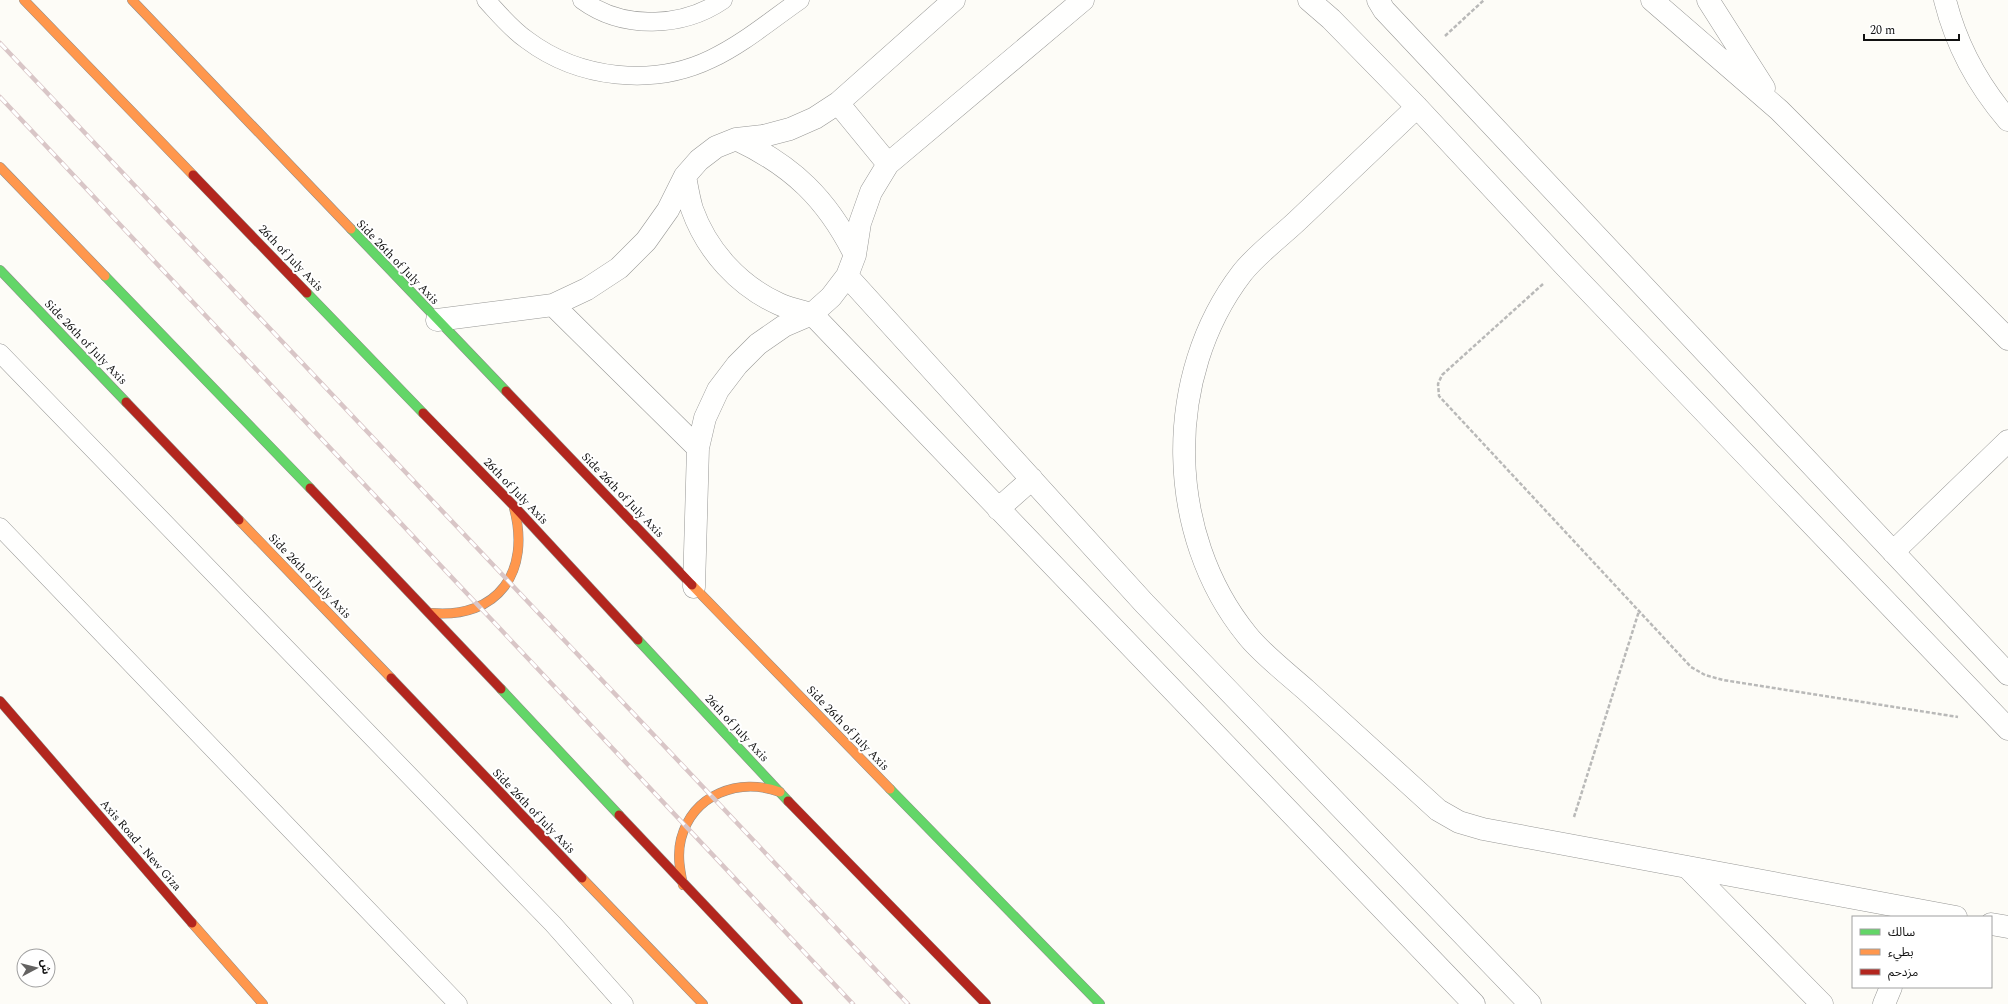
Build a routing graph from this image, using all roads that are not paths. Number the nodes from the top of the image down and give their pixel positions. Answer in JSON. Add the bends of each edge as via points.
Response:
{"nodes":[{"id":1,"x":24,"y":0,"type":"edge"},
{"id":2,"x":132,"y":0,"type":"edge"},
{"id":3,"x":486,"y":0,"type":"edge"},
{"id":4,"x":582,"y":0,"type":"edge"},
{"id":5,"x":723,"y":0,"type":"edge"},
{"id":6,"x":800,"y":0,"type":"edge"},
{"id":7,"x":953,"y":0,"type":"edge"},
{"id":8,"x":1083,"y":0,"type":"edge"},
{"id":9,"x":1309,"y":0,"type":"edge"},
{"id":10,"x":1378,"y":0,"type":"edge"},
{"id":11,"x":1652,"y":0,"type":"edge"},
{"id":12,"x":1708,"y":0,"type":"edge"},
{"id":13,"x":1945,"y":0,"type":"edge"},
{"id":14,"x":838,"y":103,"type":"junction"},
{"id":15,"x":1417,"y":107,"type":"junction"},
{"id":16,"x":1779,"y":110,"type":"junction"},
{"id":17,"x":2008,"y":120,"type":"edge"},
{"id":18,"x":736,"y":139,"type":"junction"},
{"id":19,"x":888,"y":164,"type":"junction"},
{"id":20,"x":0,"y":167,"type":"edge"},
{"id":21,"x":685,"y":176,"type":"junction"},
{"id":22,"x":855,"y":255,"type":"junction"},
{"id":23,"x":0,"y":270,"type":"edge"},
{"id":24,"x":847,"y":276,"type":"junction"},
{"id":25,"x":553,"y":305,"type":"junction"},
{"id":26,"x":812,"y":314,"type":"junction"},
{"id":27,"x":437,"y":320,"type":"junction"},
{"id":28,"x":2008,"y":339,"type":"edge"},
{"id":29,"x":0,"y":353,"type":"edge"},
{"id":30,"x":2008,"y":441,"type":"edge"},
{"id":31,"x":698,"y":448,"type":"junction"},
{"id":32,"x":1032,"y":479,"type":"junction"},
{"id":33,"x":513,"y":505,"type":"junction"},
{"id":34,"x":998,"y":509,"type":"junction"},
{"id":35,"x":0,"y":527,"type":"edge"},
{"id":36,"x":1893,"y":552,"type":"junction"},
{"id":37,"x":694,"y":587,"type":"junction"},
{"id":38,"x":431,"y":613,"type":"junction"},
{"id":39,"x":2008,"y":674,"type":"edge"},
{"id":40,"x":0,"y":701,"type":"edge"},
{"id":41,"x":2006,"y":726,"type":"edge"},
{"id":42,"x":780,"y":792,"type":"junction"},
{"id":43,"x":1687,"y":867,"type":"junction"},
{"id":44,"x":684,"y":885,"type":"junction"},
{"id":45,"x":1921,"y":914,"type":"edge"},
{"id":46,"x":1944,"y":916,"type":"edge"},
{"id":47,"x":1992,"y":924,"type":"edge"},
{"id":48,"x":2008,"y":927,"type":"edge"},
{"id":49,"x":1891,"y":988,"type":"edge"},
{"id":50,"x":263,"y":1004,"type":"edge"},
{"id":51,"x":458,"y":1004,"type":"edge"},
{"id":52,"x":624,"y":1004,"type":"edge"},
{"id":53,"x":702,"y":1004,"type":"edge"},
{"id":54,"x":798,"y":1004,"type":"edge"},
{"id":55,"x":986,"y":1004,"type":"edge"},
{"id":56,"x":1100,"y":1004,"type":"edge"},
{"id":57,"x":1474,"y":1004,"type":"edge"},
{"id":58,"x":1530,"y":1004,"type":"edge"},
{"id":59,"x":1822,"y":1004,"type":"edge"},
{"id":60,"x":1884,"y":1004,"type":"edge"}],
"edges":[{"from":1,"to":33,"type":"main road","name":"26th of July Axis"},
{"from":2,"to":27,"type":"main road","name":"Side 26th of July Axis"},
{"from":3,"to":6,"type":"lane","via":[[506,23],[527,41],[551,56],[603,73],[630,76],[658,75],[711,60]]},
{"from":4,"to":5,"type":"lane","via":[[628,20],[650,22],[693,15]]},
{"from":7,"to":14,"type":"street"},
{"from":8,"to":19,"type":"street"},
{"from":9,"to":15,"type":"street"},
{"from":10,"to":36,"type":"street","via":[[1384,10]]},
{"from":11,"to":16,"type":"street"},
{"from":12,"to":16,"type":"street"},
{"from":13,"to":17,"type":"street","via":[[1949,17],[1968,62]]},
{"from":14,"to":18,"type":"street","via":[[815,118],[790,129],[764,136]]},
{"from":14,"to":19,"type":"street"},
{"from":15,"to":41,"type":"street","via":[[1564,265]]},
{"from":15,"to":43,"type":"street","via":[[1243,272],[1217,313],[1198,358],[1187,406],[1183,455],[1188,503],[1203,557],[1221,596],[1247,636],[1438,810],[1459,822],[1483,829]]},
{"from":16,"to":28,"type":"street"},
{"from":18,"to":21,"type":"street","via":[[716,147],[699,160]]},
{"from":18,"to":22,"type":"street","via":[[768,155],[807,185],[830,212]]},
{"from":19,"to":22,"type":"street","via":[[872,192],[860,223]]},
{"from":20,"to":38,"type":"main road"},
{"from":21,"to":25,"type":"street","via":[[646,241],[619,268],[587,289]]},
{"from":21,"to":26,"type":"street","via":[[692,209],[703,233],[726,266],[757,291],[780,304]]},
{"from":22,"to":24,"type":"street"},
{"from":23,"to":53,"type":"main road","name":"Side 26th of July Axis"},
{"from":24,"to":26,"type":"street","via":[[831,297]]},
{"from":24,"to":32,"type":"street"},
{"from":25,"to":27,"type":"street"},
{"from":25,"to":31,"type":"street"},
{"from":26,"to":31,"type":"street","via":[[784,326],[758,344],[737,365],[718,390],[706,418]]},
{"from":26,"to":34,"type":"street"},
{"from":27,"to":37,"type":"main road","name":"Side 26th of July Axis"},
{"from":29,"to":52,"type":"lane","via":[[553,924]]},
{"from":30,"to":36,"type":"street"},
{"from":31,"to":37,"type":"street"},
{"from":32,"to":34,"type":"street"},
{"from":32,"to":58,"type":"street","via":[[1144,603]]},
{"from":33,"to":38,"type":"main road","via":[[519,521],[520,549],[514,570],[505,585],[494,597],[480,606],[464,612]]},
{"from":33,"to":42,"type":"main road","name":"26th of July Axis"},
{"from":34,"to":57,"type":"street"},
{"from":35,"to":51,"type":"lane"},
{"from":36,"to":39,"type":"street"},
{"from":37,"to":56,"type":"main road","name":"Side 26th of July Axis"},
{"from":38,"to":44,"type":"main road"},
{"from":40,"to":50,"type":"main road","name":"Axis Road - New Giza"},
{"from":42,"to":44,"type":"main road","via":[[764,787],[730,788],[700,806],[682,835],[679,869]]},
{"from":42,"to":55,"type":"main road","name":"26th of July Axis"},
{"from":43,"to":45,"type":"street"},
{"from":43,"to":59,"type":"street"},
{"from":44,"to":54,"type":"main road"},
{"from":45,"to":46,"type":"street"},
{"from":47,"to":48,"type":"street"},
{"from":49,"to":60,"type":"street"}]}
